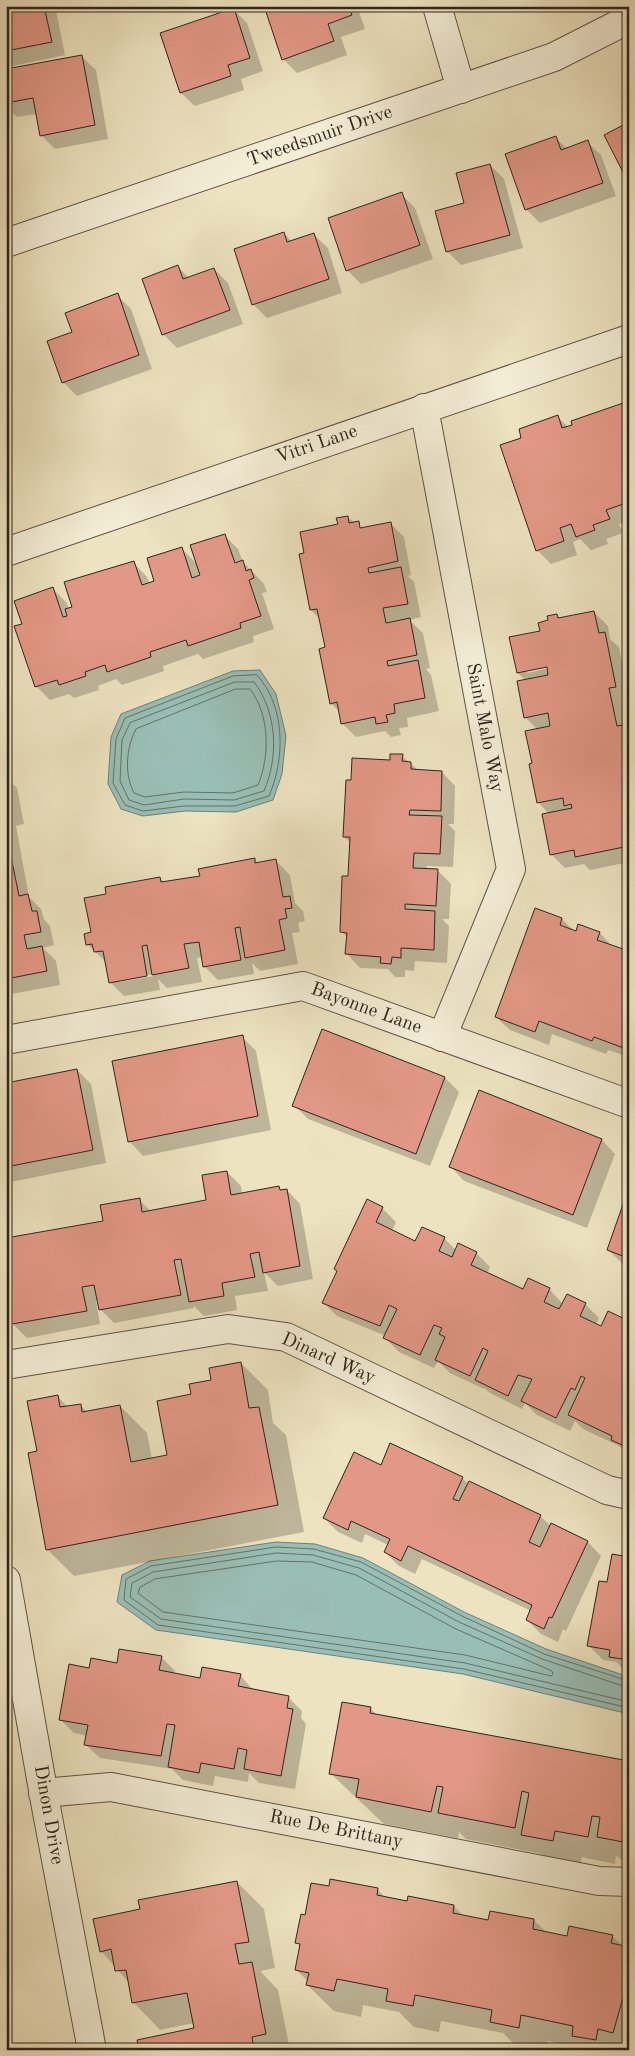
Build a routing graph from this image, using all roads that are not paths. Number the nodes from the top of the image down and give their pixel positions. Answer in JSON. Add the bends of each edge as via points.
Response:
{"nodes":[{"id":1,"x":437,"y":6,"type":"edge"},
{"id":2,"x":629,"y":19,"type":"edge"},
{"id":3,"x":461,"y":89,"type":"junction"},
{"id":4,"x":6,"y":243,"type":"edge"},
{"id":5,"x":629,"y":339,"type":"edge"},
{"id":6,"x":424,"y":408,"type":"junction"},
{"id":7,"x":6,"y":552,"type":"edge"},
{"id":8,"x":442,"y":1036,"type":"junction"},
{"id":9,"x":6,"y":1040,"type":"edge"},
{"id":10,"x":629,"y":1104,"type":"edge"},
{"id":11,"x":6,"y":1365,"type":"edge"},
{"id":12,"x":629,"y":1495,"type":"edge"},
{"id":13,"x":6,"y":1580,"type":"edge"},
{"id":14,"x":43,"y":1794,"type":"junction"},
{"id":15,"x":629,"y":1882,"type":"edge"},
{"id":16,"x":92,"y":2050,"type":"edge"}],
"edges":[{"from":1,"to":3,"type":"street"},
{"from":2,"to":3,"type":"street","name":"Tweedsmuir Drive","via":[[554,56]]},
{"from":3,"to":4,"type":"street","name":"Tweedsmuir Drive"},
{"from":5,"to":6,"type":"street","name":"Vitri Lane"},
{"from":6,"to":7,"type":"street","name":"Vitri Lane"},
{"from":6,"to":8,"type":"street","name":"Saint Malo Way","via":[[511,869]]},
{"from":8,"to":9,"type":"street","name":"Bayonne Lane","via":[[303,986]]},
{"from":8,"to":10,"type":"street","name":"Bayonne Lane"},
{"from":11,"to":12,"type":"street","name":"Dinard Way","via":[[228,1329],[286,1337],[607,1490]]},
{"from":13,"to":14,"type":"street","name":"Dinon Drive"},
{"from":14,"to":15,"type":"street","name":"Rue De Brittany","via":[[111,1787],[599,1881]]},
{"from":14,"to":16,"type":"street","name":"Dinon Drive"}]}
